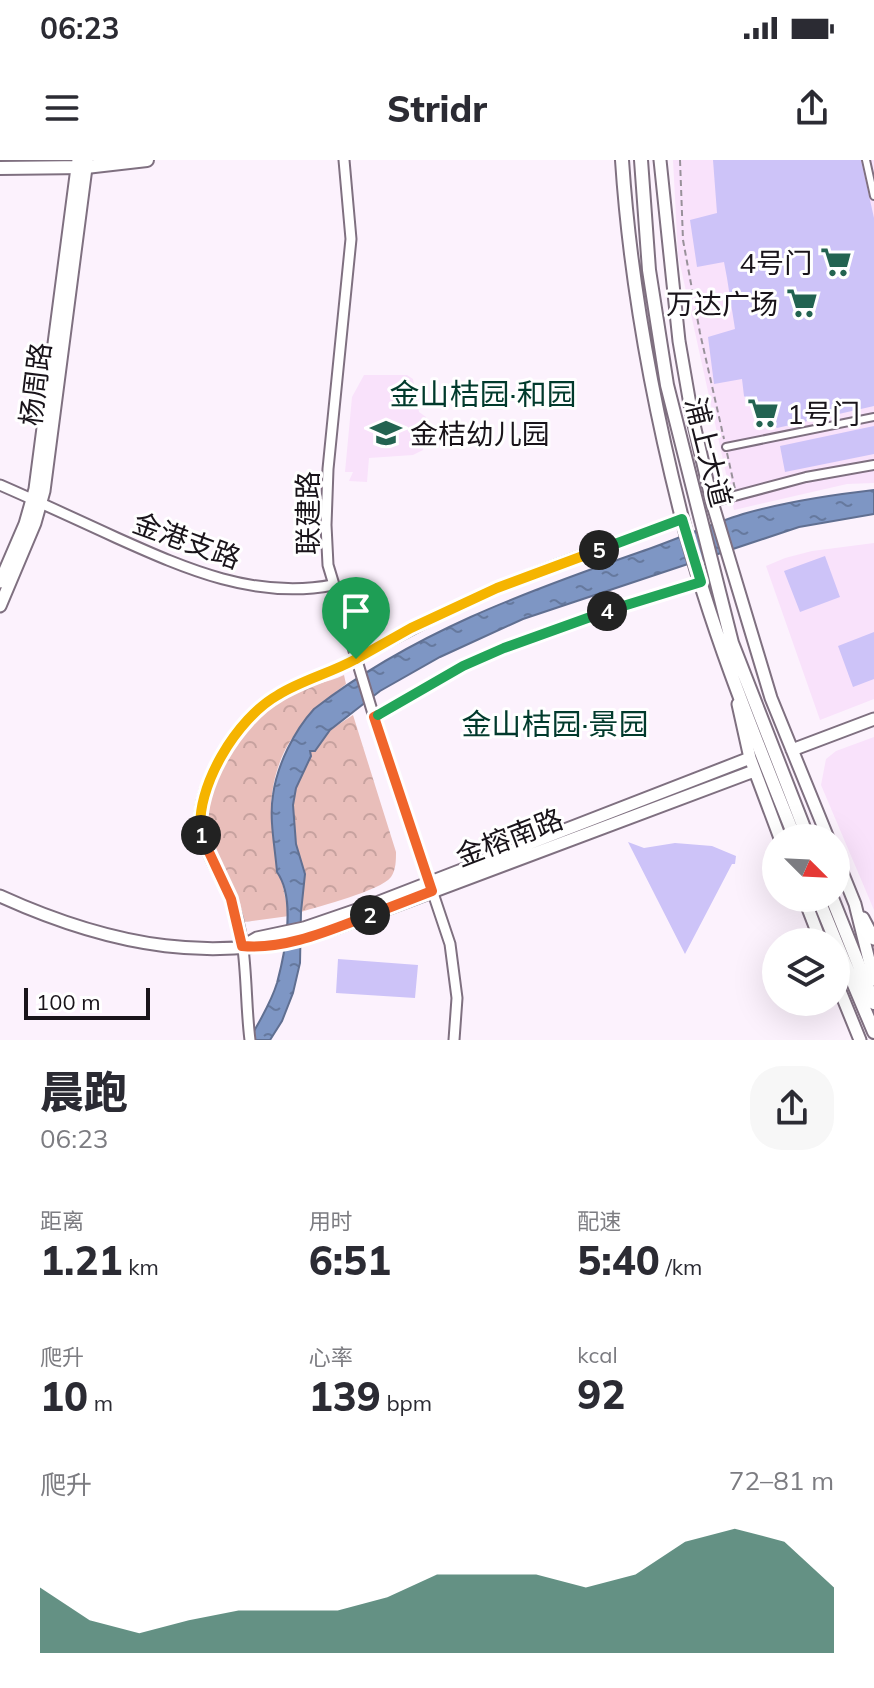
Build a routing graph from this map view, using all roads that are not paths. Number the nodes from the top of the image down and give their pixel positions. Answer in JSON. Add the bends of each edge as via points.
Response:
{"nodes":[{"id":1,"x":147,"y":160,"type":"edge"},
{"id":2,"x":344,"y":160,"type":"edge"},
{"id":3,"x":622,"y":160,"type":"edge"},
{"id":4,"x":641,"y":160,"type":"edge"},
{"id":5,"x":660,"y":160,"type":"edge"},
{"id":6,"x":866,"y":160,"type":"edge"},
{"id":7,"x":82,"y":163,"type":"edge"},
{"id":8,"x":0,"y":168,"type":"edge"},
{"id":9,"x":874,"y":196,"type":"edge"},
{"id":10,"x":874,"y":417,"type":"edge"},
{"id":11,"x":726,"y":447,"type":"road end"},
{"id":12,"x":874,"y":465,"type":"edge"},
{"id":13,"x":0,"y":485,"type":"edge"},
{"id":14,"x":37,"y":502,"type":"junction"},
{"id":15,"x":712,"y":502,"type":"junction"},
{"id":16,"x":682,"y":519,"type":"junction"},
{"id":17,"x":0,"y":582,"type":"edge"},
{"id":18,"x":701,"y":582,"type":"junction"},
{"id":19,"x":333,"y":585,"type":"junction"},
{"id":20,"x":0,"y":606,"type":"edge"},
{"id":21,"x":356,"y":659,"type":"junction"},
{"id":22,"x":734,"y":684,"type":"junction"},
{"id":23,"x":374,"y":717,"type":"junction"},
{"id":24,"x":874,"y":719,"type":"edge"},
{"id":25,"x":792,"y":750,"type":"junction"},
{"id":26,"x":750,"y":758,"type":"junction"},
{"id":27,"x":754,"y":771,"type":"junction"},
{"id":28,"x":775,"y":824,"type":"edge"},
{"id":29,"x":790,"y":824,"type":"edge"},
{"id":30,"x":802,"y":824,"type":"edge"},
{"id":31,"x":822,"y":824,"type":"edge"},
{"id":32,"x":430,"y":887,"type":"junction"},
{"id":33,"x":850,"y":892,"type":"edge"},
{"id":34,"x":0,"y":896,"type":"edge"},
{"id":35,"x":855,"y":904,"type":"junction"},
{"id":36,"x":838,"y":912,"type":"edge"},
{"id":37,"x":874,"y":939,"type":"edge"},
{"id":38,"x":242,"y":946,"type":"junction"},
{"id":39,"x":850,"y":975,"type":"edge"},
{"id":40,"x":874,"y":980,"type":"edge"},
{"id":41,"x":874,"y":1003,"type":"edge"},
{"id":42,"x":850,"y":1015,"type":"edge"},
{"id":43,"x":874,"y":1032,"type":"edge"},
{"id":44,"x":250,"y":1040,"type":"edge"},
{"id":45,"x":454,"y":1040,"type":"edge"},
{"id":46,"x":860,"y":1040,"type":"edge"}],
"edges":[{"from":1,"to":7,"type":"main road"},
{"from":2,"to":19,"type":"street","name":"联建路","via":[[351,239],[326,497]]},
{"from":3,"to":16,"type":"main road","name":"浦上大道","via":[[639,326]]},
{"from":4,"to":30,"type":"main road","name":"浦上大道","via":[[650,281],[667,385],[732,643]]},
{"from":5,"to":15,"type":"main road","via":[[681,354]]},
{"from":6,"to":9,"type":"street"},
{"from":7,"to":8,"type":"main road"},
{"from":7,"to":14,"type":"main road","name":"杨周路"},
{"from":10,"to":11,"type":"street"},
{"from":12,"to":15,"type":"street"},
{"from":13,"to":14,"type":"street","name":"金港支路"},
{"from":14,"to":17,"type":"main road","name":"杨周路"},
{"from":14,"to":19,"type":"street","name":"金港支路","via":[[223,580],[278,589]]},
{"from":14,"to":20,"type":"main road","name":"杨周路"},
{"from":15,"to":25,"type":"main road","via":[[771,698]]},
{"from":16,"to":18,"type":"main road","name":"浦上大道"},
{"from":16,"to":21,"type":"street","via":[[497,588]]},
{"from":18,"to":22,"type":"main road","name":"浦上大道"},
{"from":18,"to":23,"type":"street","via":[[504,648]]},
{"from":19,"to":21,"type":"street","name":"联建路"},
{"from":21,"to":23,"type":"street","name":"联建路"},
{"from":21,"to":38,"type":"street","via":[[266,702],[238,732],[205,795],[202,838],[231,899]]},
{"from":22,"to":26,"type":"main road","name":"浦上大道"},
{"from":22,"to":29,"type":"main road","name":"浦上大道"},
{"from":23,"to":32,"type":"street","name":"联建路"},
{"from":24,"to":25,"type":"main road"},
{"from":25,"to":31,"type":"main road"},
{"from":26,"to":27,"type":"main road","name":"浦上大道"},
{"from":26,"to":32,"type":"main road"},
{"from":27,"to":28,"type":"main road","name":"浦上大道"},
{"from":27,"to":32,"type":"main road","name":"金榕南路"},
{"from":32,"to":38,"type":"main road","name":"金榕南路","via":[[303,939]]},
{"from":32,"to":45,"type":"street","name":"联建路","via":[[454,968]]},
{"from":33,"to":35,"type":"main road"},
{"from":34,"to":38,"type":"main road","name":"金榕南路","via":[[112,938],[173,947]]},
{"from":35,"to":37,"type":"main road"},
{"from":35,"to":40,"type":"main road"},
{"from":36,"to":41,"type":"main road"},
{"from":38,"to":44,"type":"street"},
{"from":39,"to":43,"type":"main road"},
{"from":42,"to":46,"type":"main road"}]}
